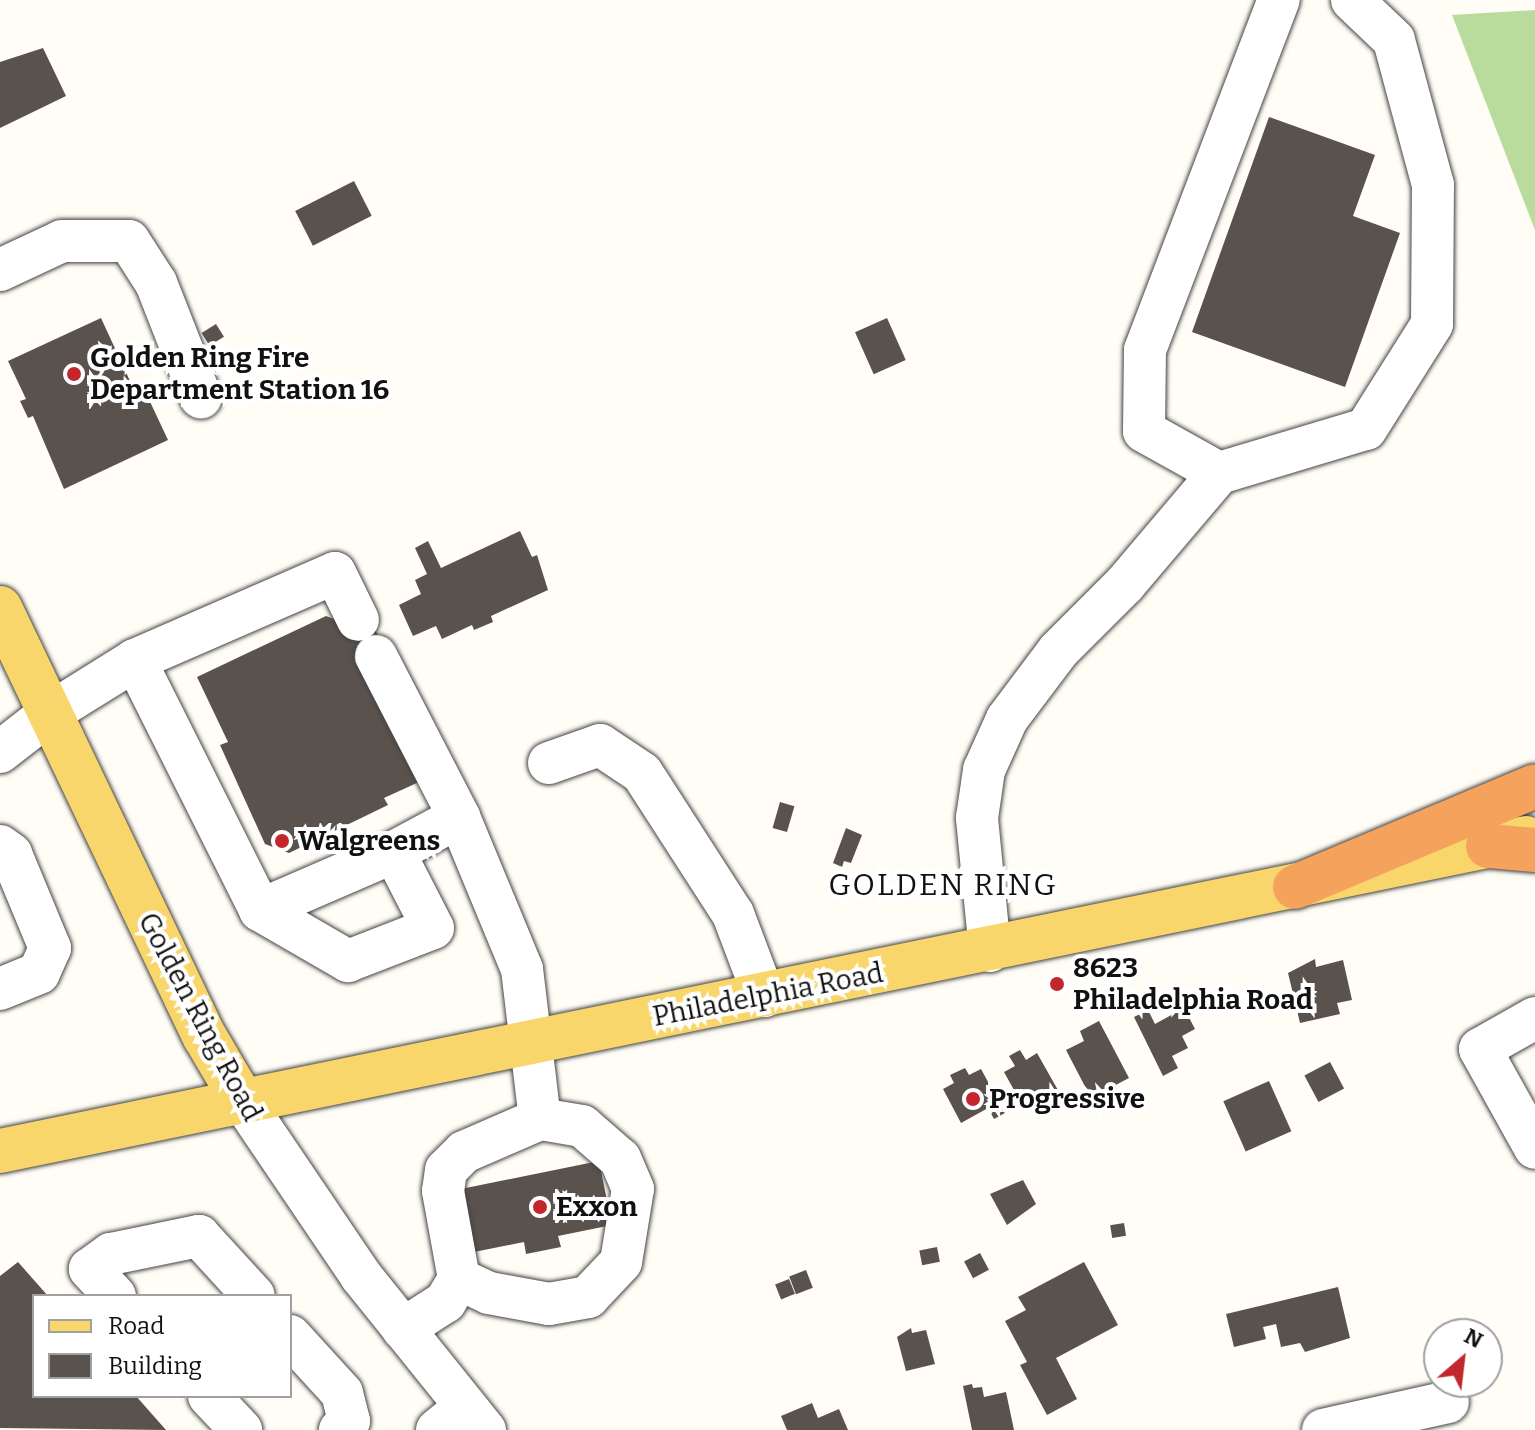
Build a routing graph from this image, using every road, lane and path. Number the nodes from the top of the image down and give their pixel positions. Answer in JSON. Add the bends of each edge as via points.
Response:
{"nodes":[{"id":1,"x":1279,"y":0,"type":"edge"},
{"id":2,"x":1352,"y":0,"type":"edge"},
{"id":3,"x":0,"y":270,"type":"edge"},
{"id":4,"x":201,"y":398,"type":"dead end"},
{"id":5,"x":1219,"y":473,"type":"junction"},
{"id":6,"x":0,"y":608,"type":"edge"},
{"id":7,"x":135,"y":660,"type":"junction"},
{"id":8,"x":50,"y":713,"type":"junction"},
{"id":9,"x":0,"y":752,"type":"edge"},
{"id":10,"x":549,"y":763,"type":"dead end"},
{"id":11,"x":1535,"y":786,"type":"edge"},
{"id":12,"x":459,"y":817,"type":"junction"},
{"id":13,"x":1535,"y":836,"type":"edge"},
{"id":14,"x":0,"y":846,"type":"edge"},
{"id":15,"x":1488,"y":846,"type":"junction"},
{"id":16,"x":1535,"y":850,"type":"edge"},
{"id":17,"x":394,"y":852,"type":"junction"},
{"id":18,"x":1295,"y":887,"type":"junction"},
{"id":19,"x":260,"y":910,"type":"junction"},
{"id":20,"x":990,"y":951,"type":"junction"},
{"id":21,"x":0,"y":989,"type":"edge"},
{"id":22,"x":764,"y":996,"type":"junction"},
{"id":23,"x":1535,"y":1018,"type":"edge"},
{"id":24,"x":528,"y":1044,"type":"junction"},
{"id":25,"x":242,"y":1100,"type":"junction"},
{"id":26,"x":540,"y":1119,"type":"junction"},
{"id":27,"x":1535,"y":1148,"type":"edge"},
{"id":28,"x":0,"y":1151,"type":"edge"},
{"id":29,"x":459,"y":1279,"type":"junction"},
{"id":30,"x":113,"y":1294,"type":"edge"},
{"id":31,"x":252,"y":1294,"type":"edge"},
{"id":32,"x":403,"y":1329,"type":"junction"},
{"id":33,"x":292,"y":1338,"type":"edge"},
{"id":34,"x":211,"y":1398,"type":"edge"},
{"id":35,"x":1448,"y":1402,"type":"dead end"},
{"id":36,"x":463,"y":1422,"type":"edge"},
{"id":37,"x":241,"y":1430,"type":"edge"},
{"id":38,"x":340,"y":1430,"type":"edge"},
{"id":39,"x":1323,"y":1430,"type":"edge"}],
"edges":[{"from":1,"to":5,"type":"street","via":[[1145,350],[1144,431]]},
{"from":2,"to":5,"type":"street","via":[[1394,40],[1433,185],[1432,324],[1366,429]]},
{"from":3,"to":4,"type":"street","via":[[62,241],[129,241],[156,283]]},
{"from":5,"to":20,"type":"street","via":[[1125,584],[1058,651],[1007,719],[984,770],[977,818]]},
{"from":6,"to":8,"type":"main road","name":"Golden Ring Road"},
{"from":7,"to":8,"type":"street"},
{"from":7,"to":12,"type":"street","via":[[335,573]]},
{"from":7,"to":19,"type":"street"},
{"from":8,"to":9,"type":"street"},
{"from":8,"to":25,"type":"main road","name":"Golden Ring Road","via":[[192,1011]]},
{"from":10,"to":22,"type":"street","via":[[600,745],[642,773],[733,914]]},
{"from":11,"to":18,"type":"highway"},
{"from":12,"to":17,"type":"street"},
{"from":12,"to":24,"type":"street","via":[[522,969]]},
{"from":13,"to":15,"type":"main road","name":"Philadelphia Road"},
{"from":14,"to":21,"type":"street","via":[[11,854],[50,948],[39,973]]},
{"from":15,"to":16,"type":"highway"},
{"from":15,"to":18,"type":"main road","name":"Philadelphia Road"},
{"from":17,"to":19,"type":"street"},
{"from":17,"to":19,"type":"street","via":[[433,928],[348,961]]},
{"from":18,"to":20,"type":"main road","name":"Philadelphia Road"},
{"from":20,"to":22,"type":"main road","name":"Philadelphia Road"},
{"from":22,"to":24,"type":"main road","name":"Philadelphia Road"},
{"from":23,"to":27,"type":"street","via":[[1480,1049]]},
{"from":24,"to":25,"type":"main road","name":"Philadelphia Road"},
{"from":24,"to":26,"type":"street"},
{"from":25,"to":28,"type":"main road","name":"Philadelphia Road"},
{"from":25,"to":32,"type":"street","name":"Golden Ring Road","via":[[314,1212]]},
{"from":26,"to":29,"type":"street","via":[[464,1152],[446,1170],[443,1191]]},
{"from":26,"to":29,"type":"street","via":[[582,1126],[620,1159],[633,1189],[621,1262],[588,1297],[549,1304],[489,1293]]},
{"from":29,"to":32,"type":"street","via":[[445,1302]]},
{"from":30,"to":31,"type":"street","via":[[90,1269],[111,1254],[199,1236]]},
{"from":32,"to":36,"type":"street","name":"Golden Ring Road"},
{"from":33,"to":38,"type":"street","via":[[342,1393],[349,1421]]},
{"from":34,"to":37,"type":"street"},
{"from":35,"to":39,"type":"street"}]}
